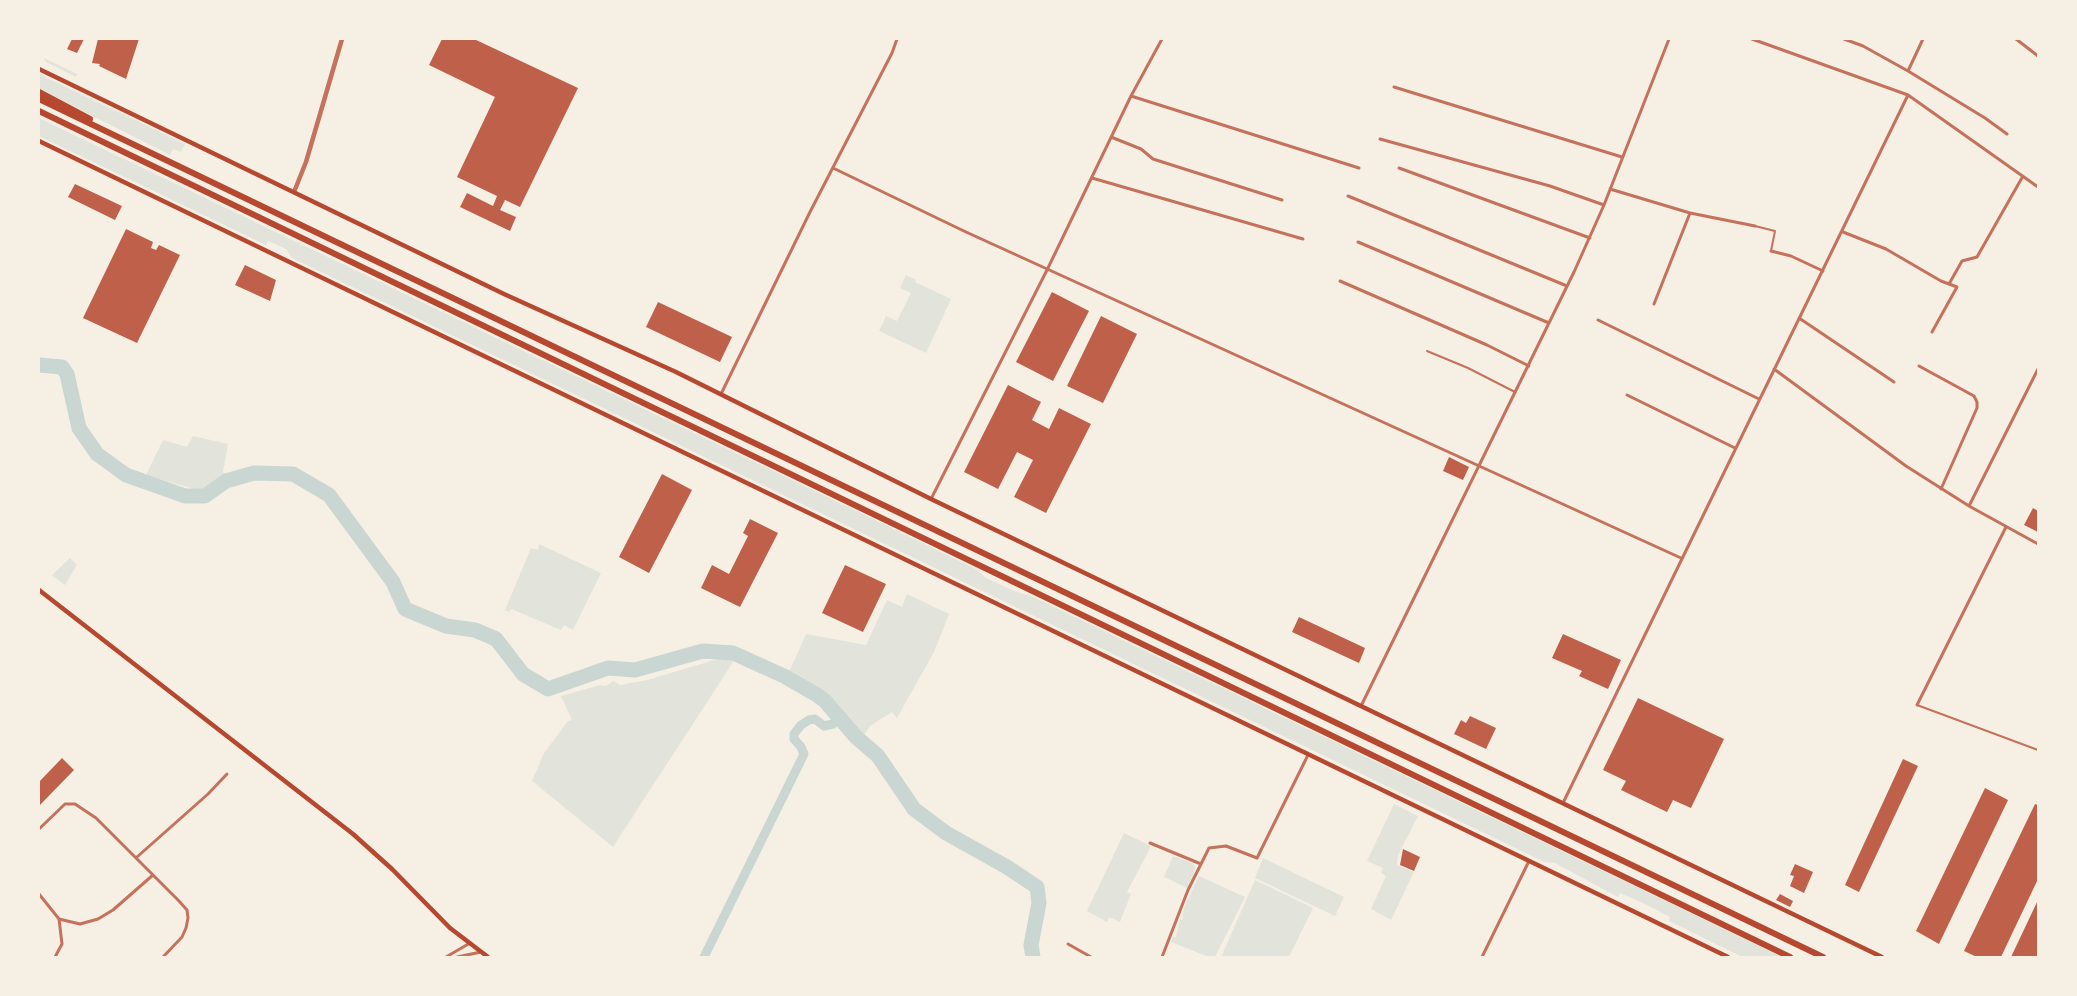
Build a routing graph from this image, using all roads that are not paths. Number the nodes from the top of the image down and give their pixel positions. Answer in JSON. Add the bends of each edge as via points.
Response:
{"nodes":[{"id":1,"x":342,"y":39,"type":"edge"},
{"id":2,"x":897,"y":39,"type":"edge"},
{"id":3,"x":1162,"y":39,"type":"edge"},
{"id":4,"x":1669,"y":39,"type":"edge"},
{"id":5,"x":1752,"y":39,"type":"edge"},
{"id":6,"x":1844,"y":39,"type":"edge"},
{"id":7,"x":2016,"y":39,"type":"edge"},
{"id":8,"x":1920,"y":40,"type":"edge"},
{"id":9,"x":2038,"y":56,"type":"edge"},
{"id":10,"x":39,"y":69,"type":"edge"},
{"id":11,"x":1908,"y":71,"type":"junction"},
{"id":12,"x":1394,"y":87,"type":"dead end"},
{"id":13,"x":39,"y":92,"type":"edge"},
{"id":14,"x":1908,"y":95,"type":"junction"},
{"id":15,"x":1131,"y":96,"type":"junction"},
{"id":16,"x":39,"y":99,"type":"edge"},
{"id":17,"x":39,"y":111,"type":"edge"},
{"id":18,"x":112,"y":134,"type":"junction"},
{"id":19,"x":2007,"y":134,"type":"dead end"},
{"id":20,"x":1112,"y":136,"type":"junction"},
{"id":21,"x":1380,"y":139,"type":"dead end"},
{"id":22,"x":39,"y":141,"type":"edge"},
{"id":23,"x":1622,"y":157,"type":"junction"},
{"id":24,"x":833,"y":168,"type":"junction"},
{"id":25,"x":1359,"y":168,"type":"dead end"},
{"id":26,"x":1399,"y":168,"type":"dead end"},
{"id":27,"x":2023,"y":176,"type":"junction"},
{"id":28,"x":1092,"y":178,"type":"junction"},
{"id":29,"x":2038,"y":187,"type":"edge"},
{"id":30,"x":1610,"y":189,"type":"junction"},
{"id":31,"x":294,"y":192,"type":"junction"},
{"id":32,"x":1348,"y":196,"type":"dead end"},
{"id":33,"x":1282,"y":200,"type":"dead end"},
{"id":34,"x":1604,"y":205,"type":"junction"},
{"id":35,"x":1690,"y":213,"type":"junction"},
{"id":36,"x":1755,"y":226,"type":"joint"},
{"id":37,"x":1843,"y":232,"type":"junction"},
{"id":38,"x":1590,"y":238,"type":"junction"},
{"id":39,"x":1304,"y":239,"type":"dead end"},
{"id":40,"x":1358,"y":242,"type":"dead end"},
{"id":41,"x":1771,"y":251,"type":"joint"},
{"id":42,"x":1048,"y":268,"type":"junction"},
{"id":43,"x":1823,"y":271,"type":"junction"},
{"id":44,"x":1340,"y":281,"type":"dead end"},
{"id":45,"x":1949,"y":284,"type":"junction"},
{"id":46,"x":1567,"y":286,"type":"junction"},
{"id":47,"x":1654,"y":304,"type":"dead end"},
{"id":48,"x":1799,"y":318,"type":"junction"},
{"id":49,"x":1598,"y":320,"type":"dead end"},
{"id":50,"x":1549,"y":323,"type":"junction"},
{"id":51,"x":1932,"y":332,"type":"dead end"},
{"id":52,"x":1427,"y":352,"type":"dead end"},
{"id":53,"x":1529,"y":366,"type":"junction"},
{"id":54,"x":1919,"y":366,"type":"dead end"},
{"id":55,"x":2038,"y":368,"type":"edge"},
{"id":56,"x":1774,"y":369,"type":"junction"},
{"id":57,"x":1894,"y":382,"type":"dead end"},
{"id":58,"x":1515,"y":392,"type":"junction"},
{"id":59,"x":720,"y":395,"type":"junction"},
{"id":60,"x":1627,"y":395,"type":"dead end"},
{"id":61,"x":1759,"y":399,"type":"junction"},
{"id":62,"x":1736,"y":448,"type":"junction"},
{"id":63,"x":1480,"y":465,"type":"junction"},
{"id":64,"x":1941,"y":489,"type":"junction"},
{"id":65,"x":931,"y":499,"type":"junction"},
{"id":66,"x":1969,"y":506,"type":"junction"},
{"id":67,"x":2006,"y":527,"type":"junction"},
{"id":68,"x":2038,"y":543,"type":"edge"},
{"id":69,"x":1681,"y":558,"type":"junction"},
{"id":70,"x":39,"y":590,"type":"edge"},
{"id":71,"x":1917,"y":705,"type":"joint"},
{"id":72,"x":1361,"y":706,"type":"junction"},
{"id":73,"x":2038,"y":750,"type":"edge"},
{"id":74,"x":1308,"y":755,"type":"junction"},
{"id":75,"x":227,"y":774,"type":"dead end"},
{"id":76,"x":1562,"y":804,"type":"junction"},
{"id":77,"x":39,"y":829,"type":"edge"},
{"id":78,"x":1150,"y":843,"type":"dead end"},
{"id":79,"x":137,"y":858,"type":"junction"},
{"id":80,"x":1529,"y":861,"type":"junction"},
{"id":81,"x":1201,"y":864,"type":"junction"},
{"id":82,"x":153,"y":875,"type":"junction"},
{"id":83,"x":39,"y":894,"type":"edge"},
{"id":84,"x":59,"y":919,"type":"junction"},
{"id":85,"x":470,"y":943,"type":"junction"},
{"id":86,"x":1068,"y":944,"type":"dead end"},
{"id":87,"x":481,"y":952,"type":"junction"},
{"id":88,"x":55,"y":957,"type":"edge"},
{"id":89,"x":163,"y":957,"type":"edge"},
{"id":90,"x":446,"y":957,"type":"edge"},
{"id":91,"x":457,"y":957,"type":"edge"},
{"id":92,"x":488,"y":957,"type":"edge"},
{"id":93,"x":1092,"y":957,"type":"edge"},
{"id":94,"x":1162,"y":957,"type":"edge"},
{"id":95,"x":1482,"y":957,"type":"edge"},
{"id":96,"x":1728,"y":957,"type":"edge"},
{"id":97,"x":1790,"y":957,"type":"edge"},
{"id":98,"x":1823,"y":957,"type":"edge"},
{"id":99,"x":1882,"y":957,"type":"edge"}],
"edges":[{"from":1,"to":31,"type":"street"},
{"from":2,"to":24,"type":"street"},
{"from":3,"to":15,"type":"street"},
{"from":4,"to":23,"type":"street"},
{"from":5,"to":14,"type":"street"},
{"from":6,"to":11,"type":"street"},
{"from":7,"to":9,"type":"street"},
{"from":8,"to":11,"type":"street"},
{"from":10,"to":31,"type":"main road"},
{"from":11,"to":19,"type":"street"},
{"from":12,"to":23,"type":"street"},
{"from":13,"to":18,"type":"highway","via":[[76,110]]},
{"from":14,"to":27,"type":"street"},
{"from":14,"to":37,"type":"street"},
{"from":15,"to":20,"type":"street"},
{"from":15,"to":25,"type":"street"},
{"from":16,"to":18,"type":"highway"},
{"from":17,"to":97,"type":"highway"},
{"from":18,"to":98,"type":"highway"},
{"from":20,"to":28,"type":"street"},
{"from":20,"to":33,"type":"street","via":[[1153,158]]},
{"from":21,"to":34,"type":"street","via":[[1550,186]]},
{"from":22,"to":74,"type":"main road"},
{"from":23,"to":30,"type":"street"},
{"from":24,"to":42,"type":"street"},
{"from":24,"to":59,"type":"street"},
{"from":26,"to":38,"type":"street"},
{"from":27,"to":29,"type":"street"},
{"from":27,"to":45,"type":"street","via":[[1977,257],[1962,262]]},
{"from":28,"to":39,"type":"street"},
{"from":28,"to":42,"type":"street"},
{"from":30,"to":34,"type":"street"},
{"from":30,"to":35,"type":"street"},
{"from":31,"to":59,"type":"main road"},
{"from":32,"to":46,"type":"street"},
{"from":34,"to":38,"type":"street"},
{"from":35,"to":36,"type":"street"},
{"from":35,"to":47,"type":"street"},
{"from":36,"to":41,"type":"lane","via":[[1775,231]]},
{"from":37,"to":43,"type":"street"},
{"from":37,"to":45,"type":"street","via":[[1886,250]]},
{"from":38,"to":46,"type":"street"},
{"from":40,"to":50,"type":"street"},
{"from":41,"to":43,"type":"street","via":[[1792,256]]},
{"from":42,"to":63,"type":"street"},
{"from":42,"to":65,"type":"street"},
{"from":43,"to":48,"type":"street"},
{"from":44,"to":53,"type":"street"},
{"from":45,"to":51,"type":"street","via":[[1957,287]]},
{"from":46,"to":50,"type":"street"},
{"from":48,"to":56,"type":"street"},
{"from":48,"to":57,"type":"street"},
{"from":49,"to":61,"type":"street"},
{"from":50,"to":53,"type":"street"},
{"from":52,"to":58,"type":"lane"},
{"from":53,"to":58,"type":"street"},
{"from":54,"to":64,"type":"street","via":[[1974,396],[1977,402]]},
{"from":55,"to":66,"type":"street"},
{"from":56,"to":61,"type":"street"},
{"from":56,"to":64,"type":"street"},
{"from":58,"to":63,"type":"street"},
{"from":59,"to":65,"type":"main road"},
{"from":60,"to":62,"type":"street"},
{"from":61,"to":62,"type":"street"},
{"from":62,"to":69,"type":"street"},
{"from":63,"to":69,"type":"street"},
{"from":63,"to":72,"type":"street"},
{"from":64,"to":66,"type":"street"},
{"from":65,"to":72,"type":"main road"},
{"from":66,"to":67,"type":"street"},
{"from":67,"to":68,"type":"street"},
{"from":67,"to":71,"type":"street"},
{"from":69,"to":76,"type":"street"},
{"from":70,"to":85,"type":"main road","via":[[353,834],[450,928]]},
{"from":71,"to":73,"type":"lane"},
{"from":72,"to":76,"type":"main road"},
{"from":74,"to":80,"type":"main road"},
{"from":74,"to":81,"type":"street","via":[[1257,858],[1220,845],[1209,848]]},
{"from":75,"to":79,"type":"street"},
{"from":76,"to":99,"type":"main road"},
{"from":77,"to":79,"type":"street","via":[[65,804],[75,804],[91,814]]},
{"from":78,"to":81,"type":"street"},
{"from":79,"to":82,"type":"street"},
{"from":80,"to":95,"type":"street"},
{"from":80,"to":96,"type":"main road"},
{"from":81,"to":94,"type":"street"},
{"from":82,"to":84,"type":"street","via":[[98,919],[80,924]]},
{"from":82,"to":89,"type":"street","via":[[179,901],[188,918],[182,936]]},
{"from":83,"to":84,"type":"street"},
{"from":84,"to":88,"type":"street","via":[[62,944]]},
{"from":85,"to":87,"type":"main road"},
{"from":85,"to":90,"type":"street"},
{"from":86,"to":93,"type":"street"},
{"from":87,"to":91,"type":"street"},
{"from":87,"to":92,"type":"main road"}]}
